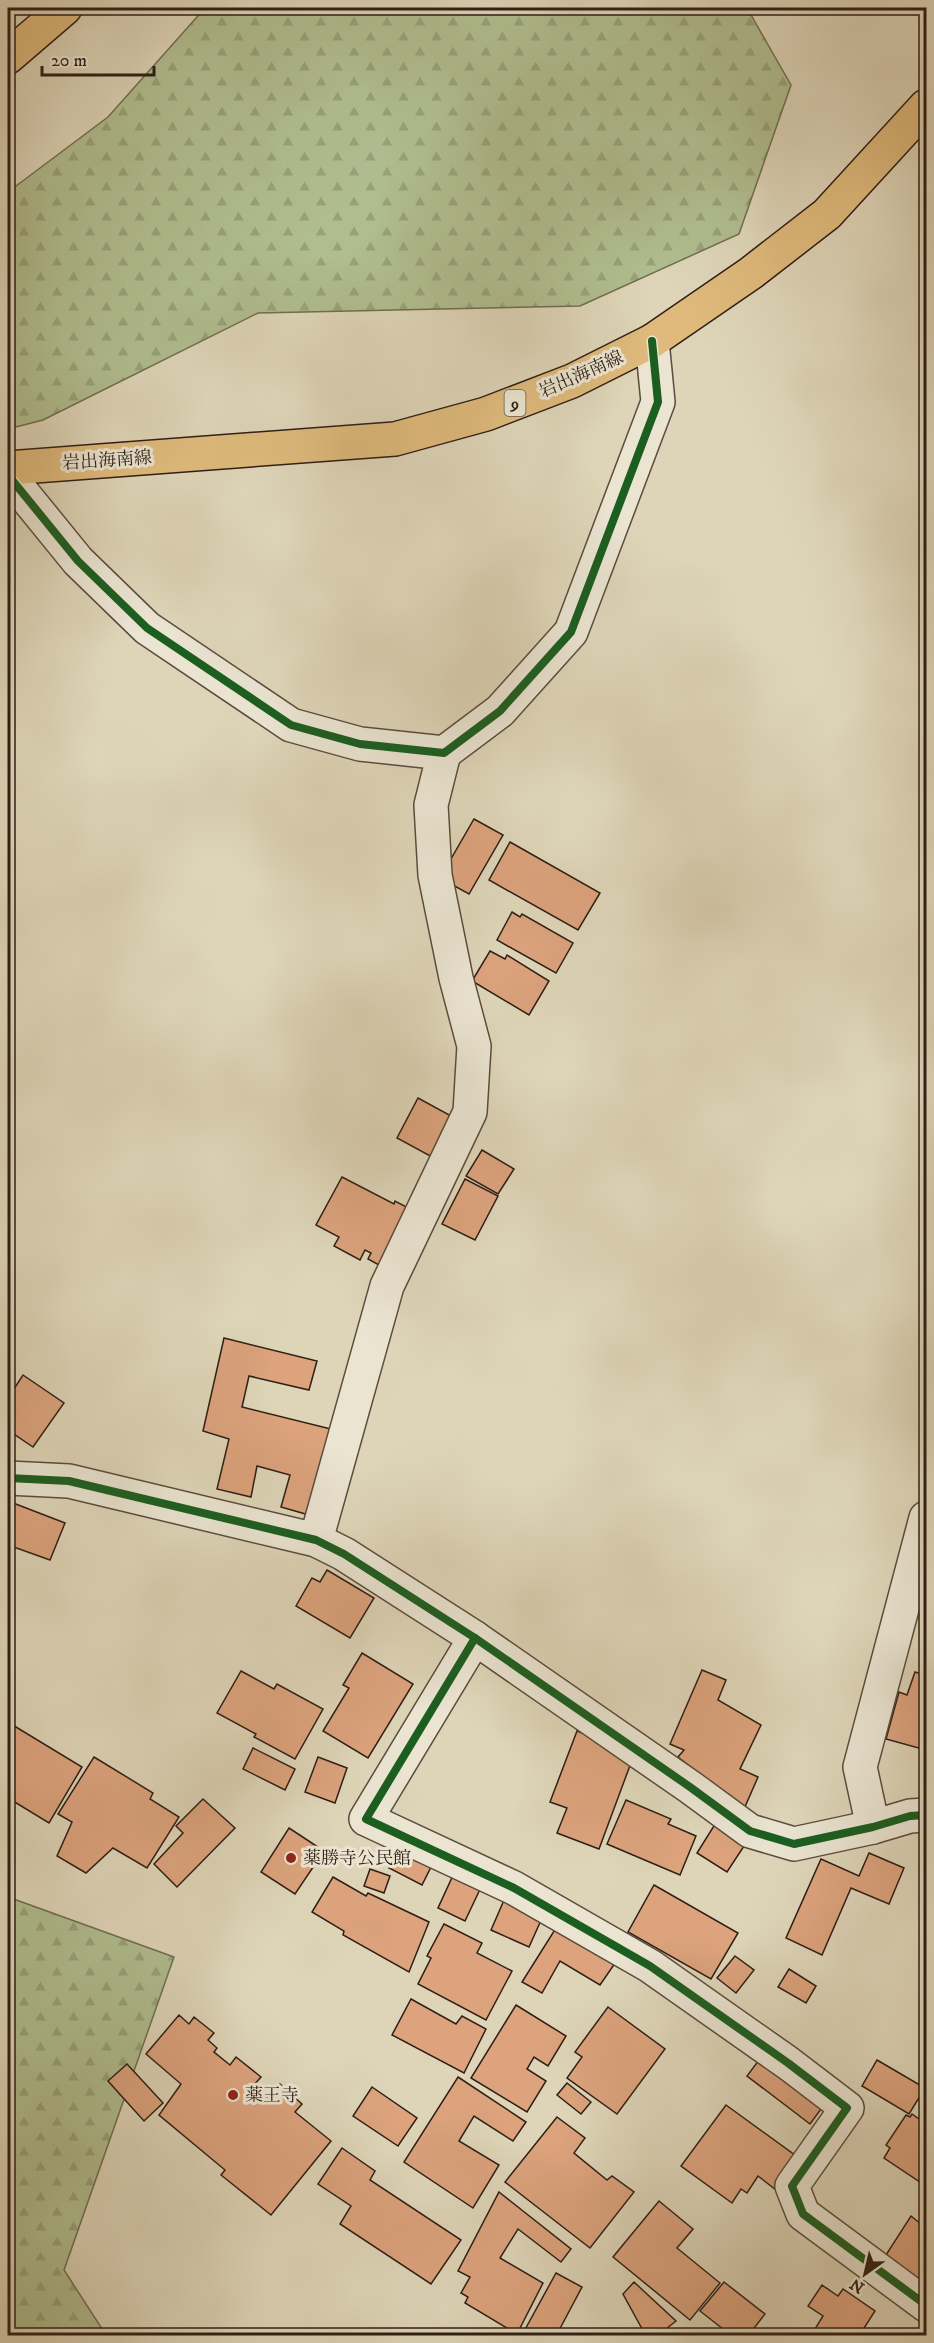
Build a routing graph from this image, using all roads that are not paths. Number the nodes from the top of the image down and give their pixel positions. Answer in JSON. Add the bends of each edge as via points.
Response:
{"nodes":[{"id":1,"x":64,"y":8,"type":"edge"},
{"id":2,"x":8,"y":57,"type":"edge"},
{"id":3,"x":927,"y":106,"type":"edge"},
{"id":4,"x":652,"y":341,"type":"junction"},
{"id":5,"x":8,"y":468,"type":"edge"},
{"id":6,"x":8,"y":475,"type":"edge"},
{"id":7,"x":444,"y":753,"type":"junction"},
{"id":8,"x":8,"y":1478,"type":"edge"},
{"id":9,"x":927,"y":1518,"type":"edge"},
{"id":10,"x":316,"y":1540,"type":"junction"},
{"id":11,"x":475,"y":1638,"type":"junction"},
{"id":12,"x":927,"y":1815,"type":"edge"},
{"id":13,"x":873,"y":1827,"type":"junction"},
{"id":14,"x":927,"y":2305,"type":"edge"}],
"edges":[{"from":1,"to":2,"type":"main road"},
{"from":3,"to":4,"type":"main road","name":"岩出海南線","number":"9","via":[[827,214],[751,273]]},
{"from":4,"to":5,"type":"main road","name":"岩出海南線","number":"9","via":[[572,381],[496,410],[396,439]]},
{"from":4,"to":7,"type":"street","via":[[658,402],[571,632],[500,711]]},
{"from":6,"to":7,"type":"street","via":[[78,561],[147,628],[291,725],[360,744]]},
{"from":7,"to":10,"type":"street","via":[[431,805],[435,875],[474,1046],[470,1112],[387,1286]]},
{"from":8,"to":10,"type":"street","via":[[69,1481]]},
{"from":9,"to":13,"type":"street","via":[[860,1767]]},
{"from":10,"to":11,"type":"street"},
{"from":11,"to":13,"type":"street","via":[[750,1831],[794,1844]]},
{"from":11,"to":14,"type":"street","via":[[366,1819],[514,1888],[650,1966],[847,2108],[792,2186],[803,2214]]},
{"from":12,"to":13,"type":"street"}]}
